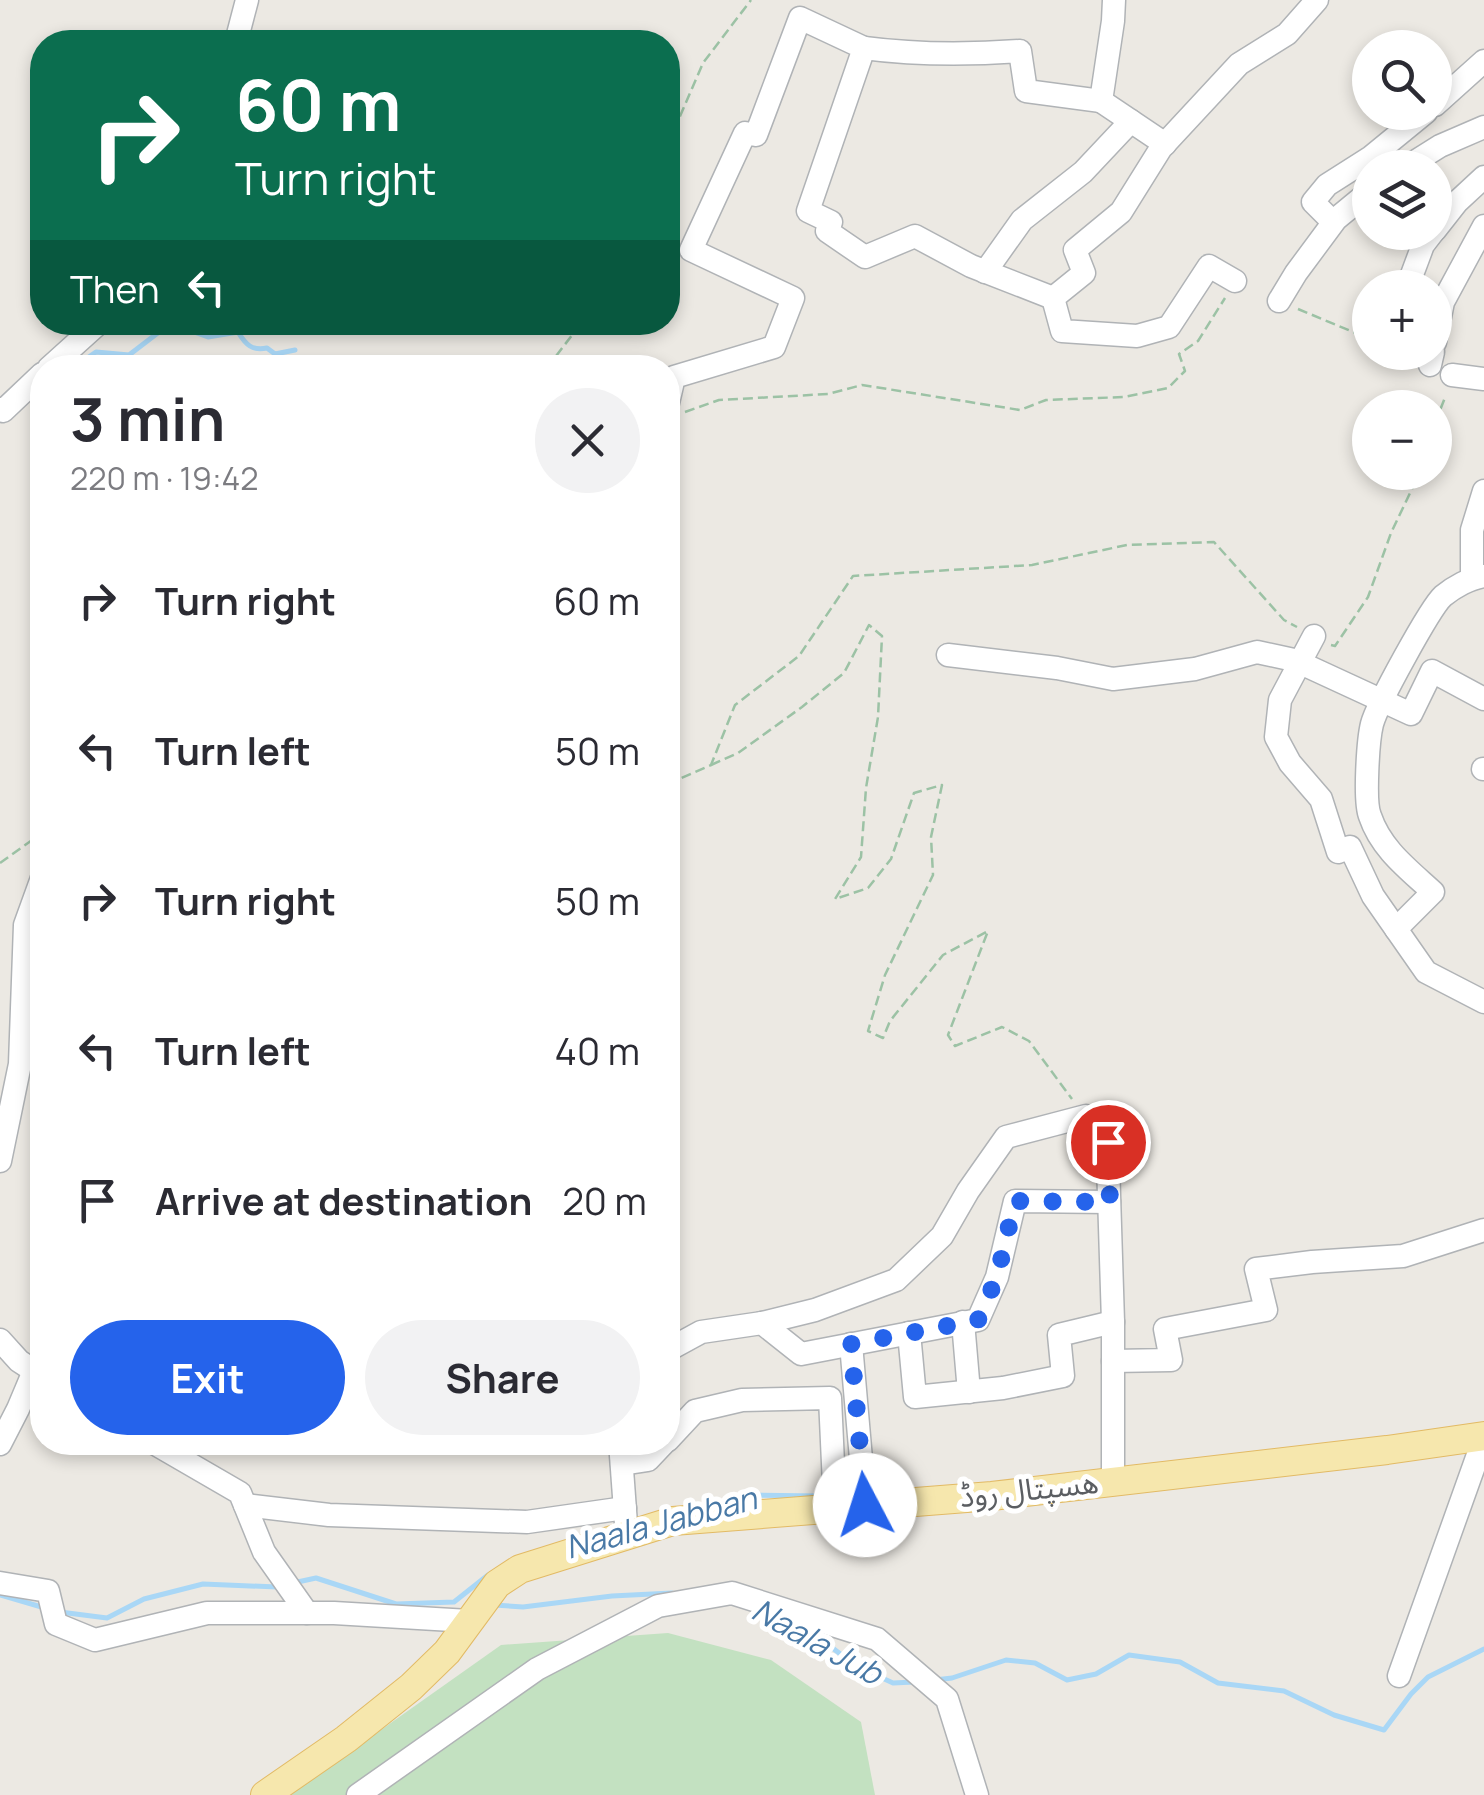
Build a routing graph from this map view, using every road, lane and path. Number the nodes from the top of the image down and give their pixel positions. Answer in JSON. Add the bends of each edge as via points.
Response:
{"nodes":[{"id":1,"x":247,"y":0,"type":"edge"},
{"id":2,"x":751,"y":0,"type":"edge"},
{"id":3,"x":1114,"y":0,"type":"edge"},
{"id":4,"x":1317,"y":0,"type":"edge"},
{"id":5,"x":239,"y":30,"type":"edge"},
{"id":6,"x":864,"y":48,"type":"junction"},
{"id":7,"x":1484,"y":61,"type":"edge"},
{"id":8,"x":1452,"y":90,"type":"edge"},
{"id":9,"x":1101,"y":101,"type":"junction"},
{"id":10,"x":680,"y":116,"type":"edge"},
{"id":11,"x":1131,"y":120,"type":"junction"},
{"id":12,"x":1484,"y":126,"type":"edge"},
{"id":13,"x":1404,"y":130,"type":"edge"},
{"id":14,"x":1165,"y":144,"type":"junction"},
{"id":15,"x":1434,"y":150,"type":"edge"},
{"id":16,"x":1484,"y":177,"type":"edge"},
{"id":17,"x":1352,"y":206,"type":"edge"},
{"id":18,"x":1452,"y":208,"type":"edge"},
{"id":19,"x":1333,"y":222,"type":"junction"},
{"id":20,"x":1484,"y":226,"type":"edge"},
{"id":21,"x":985,"y":272,"type":"junction"},
{"id":22,"x":1235,"y":282,"type":"joint"},
{"id":23,"x":1452,"y":284,"type":"edge"},
{"id":24,"x":1053,"y":298,"type":"junction"},
{"id":25,"x":1279,"y":301,"type":"joint"},
{"id":26,"x":1352,"y":331,"type":"edge"},
{"id":27,"x":86,"y":335,"type":"edge"},
{"id":28,"x":572,"y":335,"type":"edge"},
{"id":29,"x":63,"y":355,"type":"edge"},
{"id":30,"x":557,"y":355,"type":"edge"},
{"id":31,"x":1452,"y":368,"type":"edge"},
{"id":32,"x":680,"y":375,"type":"edge"},
{"id":33,"x":1484,"y":379,"type":"edge"},
{"id":34,"x":30,"y":385,"type":"edge"},
{"id":35,"x":680,"y":407,"type":"edge"},
{"id":36,"x":0,"y":409,"type":"edge"},
{"id":37,"x":1412,"y":490,"type":"edge"},
{"id":38,"x":1484,"y":491,"type":"edge"},
{"id":39,"x":1478,"y":577,"type":"edge"},
{"id":40,"x":1314,"y":636,"type":"junction"},
{"id":41,"x":948,"y":655,"type":"dead end"},
{"id":42,"x":1299,"y":663,"type":"junction"},
{"id":43,"x":1484,"y":700,"type":"edge"},
{"id":44,"x":1383,"y":701,"type":"junction"},
{"id":45,"x":712,"y":765,"type":"junction"},
{"id":46,"x":680,"y":779,"type":"edge"},
{"id":47,"x":30,"y":841,"type":"edge"},
{"id":48,"x":0,"y":862,"type":"edge"},
{"id":49,"x":30,"y":912,"type":"edge"},
{"id":50,"x":1396,"y":930,"type":"junction"},
{"id":51,"x":1484,"y":1002,"type":"edge"},
{"id":52,"x":1086,"y":1116,"type":"joint"},
{"id":53,"x":0,"y":1161,"type":"edge"},
{"id":54,"x":1108,"y":1163,"type":"dead end"},
{"id":55,"x":1110,"y":1202,"type":"junction"},
{"id":56,"x":1484,"y":1230,"type":"edge"},
{"id":57,"x":963,"y":1322,"type":"junction"},
{"id":58,"x":1113,"y":1322,"type":"junction"},
{"id":59,"x":762,"y":1323,"type":"junction"},
{"id":60,"x":909,"y":1333,"type":"junction"},
{"id":61,"x":0,"y":1340,"type":"edge"},
{"id":62,"x":680,"y":1343,"type":"edge"},
{"id":63,"x":851,"y":1344,"type":"junction"},
{"id":64,"x":1113,"y":1362,"type":"junction"},
{"id":65,"x":30,"y":1368,"type":"edge"},
{"id":66,"x":30,"y":1387,"type":"edge"},
{"id":67,"x":970,"y":1392,"type":"junction"},
{"id":68,"x":680,"y":1427,"type":"edge"},
{"id":69,"x":1484,"y":1437,"type":"edge"},
{"id":70,"x":0,"y":1444,"type":"edge"},
{"id":71,"x":174,"y":1455,"type":"edge"},
{"id":72,"x":621,"y":1455,"type":"edge"},
{"id":73,"x":629,"y":1455,"type":"edge"},
{"id":74,"x":653,"y":1455,"type":"edge"},
{"id":75,"x":1114,"y":1481,"type":"junction"},
{"id":76,"x":864,"y":1498,"type":"junction"},
{"id":77,"x":835,"y":1500,"type":"junction"},
{"id":78,"x":245,"y":1506,"type":"junction"},
{"id":79,"x":626,"y":1522,"type":"junction"},
{"id":80,"x":0,"y":1584,"type":"edge"},
{"id":81,"x":307,"y":1613,"type":"junction"},
{"id":82,"x":469,"y":1622,"type":"junction"},
{"id":83,"x":1399,"y":1676,"type":"dead end"},
{"id":84,"x":265,"y":1795,"type":"edge"},
{"id":85,"x":358,"y":1795,"type":"edge"},
{"id":86,"x":977,"y":1795,"type":"edge"}],
"edges":[{"from":1,"to":5,"type":"street"},
{"from":2,"to":10,"type":"path","via":[[703,63]]},
{"from":3,"to":9,"type":"street"},
{"from":4,"to":14,"type":"street","via":[[1287,34],[1239,64]]},
{"from":6,"to":9,"type":"street","via":[[907,54],[1020,51],[1026,92]]},
{"from":6,"to":21,"type":"street","via":[[808,212],[831,222],[827,231],[865,257],[914,236]]},
{"from":6,"to":32,"type":"street","via":[[800,18],[756,135],[745,133],[691,250],[793,298],[774,347]]},
{"from":7,"to":8,"type":"street"},
{"from":9,"to":11,"type":"street"},
{"from":11,"to":14,"type":"street"},
{"from":11,"to":21,"type":"street","via":[[1083,172],[1022,220]]},
{"from":12,"to":15,"type":"street"},
{"from":13,"to":19,"type":"street","via":[[1313,202]]},
{"from":14,"to":24,"type":"street","via":[[1121,212],[1075,250],[1084,274]]},
{"from":16,"to":18,"type":"street"},
{"from":17,"to":19,"type":"street"},
{"from":19,"to":25,"type":"street"},
{"from":20,"to":23,"type":"street"},
{"from":21,"to":24,"type":"street"},
{"from":22,"to":24,"type":"street","via":[[1209,266],[1169,326],[1137,336],[1062,330]]},
{"from":22,"to":35,"type":"path","via":[[1198,341],[1179,354],[1185,371],[1168,388],[1046,400],[1020,410],[862,386]]},
{"from":25,"to":26,"type":"path"},
{"from":27,"to":29,"type":"street"},
{"from":28,"to":30,"type":"path"},
{"from":31,"to":33,"type":"street"},
{"from":34,"to":36,"type":"street"},
{"from":37,"to":40,"type":"path","via":[[1368,597],[1335,646]]},
{"from":38,"to":39,"type":"street","via":[[1472,530]]},
{"from":39,"to":44,"type":"street","via":[[1441,598]]},
{"from":40,"to":42,"type":"street"},
{"from":40,"to":45,"type":"path","via":[[1284,620],[1214,542],[1127,545],[1032,565],[853,576],[799,656],[735,706]]},
{"from":41,"to":42,"type":"street","via":[[1113,679],[1256,652]]},
{"from":42,"to":44,"type":"street"},
{"from":42,"to":50,"type":"street","via":[[1280,700],[1276,737],[1321,799],[1338,852],[1350,846]]},
{"from":43,"to":44,"type":"street","via":[[1432,672],[1411,714]]},
{"from":44,"to":50,"type":"street","via":[[1372,723],[1368,814],[1391,854],[1433,892]]},
{"from":45,"to":46,"type":"path"},
{"from":45,"to":52,"type":"path","via":[[738,753],[844,673],[869,624],[882,636],[861,857],[835,898],[868,888],[891,858],[914,793],[942,785],[931,837],[933,876],[868,1030],[883,1038],[942,955],[988,930],[948,1035],[955,1046],[1002,1027],[1029,1042]]},
{"from":47,"to":48,"type":"path"},
{"from":49,"to":53,"type":"street","via":[[20,1064]]},
{"from":50,"to":51,"type":"street","via":[[1426,972]]},
{"from":52,"to":59,"type":"street","via":[[1006,1137],[942,1236],[896,1280]]},
{"from":54,"to":55,"type":"street"},
{"from":55,"to":57,"type":"street","via":[[1015,1201],[997,1277],[978,1320]]},
{"from":55,"to":58,"type":"street"},
{"from":56,"to":64,"type":"street","via":[[1403,1256],[1256,1269],[1266,1310],[1165,1329],[1171,1360]]},
{"from":57,"to":60,"type":"street"},
{"from":57,"to":67,"type":"street"},
{"from":58,"to":64,"type":"street"},
{"from":58,"to":67,"type":"street","via":[[1059,1336],[1064,1376]]},
{"from":59,"to":62,"type":"street","via":[[701,1332]]},
{"from":59,"to":63,"type":"street","via":[[801,1354]]},
{"from":60,"to":63,"type":"street"},
{"from":60,"to":67,"type":"street","via":[[915,1397]]},
{"from":61,"to":65,"type":"street"},
{"from":63,"to":76,"type":"street"},
{"from":64,"to":75,"type":"street"},
{"from":66,"to":70,"type":"street"},
{"from":68,"to":77,"type":"street","via":[[695,1411],[742,1400],[830,1398]]},
{"from":69,"to":75,"type":"main road","name":"ھسپتال روڈ"},
{"from":69,"to":83,"type":"street"},
{"from":71,"to":78,"type":"street","via":[[240,1493]]},
{"from":72,"to":79,"type":"street"},
{"from":73,"to":74,"type":"street"},
{"from":75,"to":76,"type":"main road","name":"ھسپتال روڈ","via":[[992,1496]]},
{"from":76,"to":77,"type":"main road","name":"ھسپتال روڈ"},
{"from":77,"to":79,"type":"main road","name":"ھسپتال روڈ"},
{"from":78,"to":79,"type":"street","via":[[329,1515]]},
{"from":78,"to":81,"type":"street","via":[[264,1552]]},
{"from":79,"to":82,"type":"main road","name":"ھسپتال روڈ","via":[[520,1568],[497,1584]]},
{"from":80,"to":81,"type":"street","via":[[48,1591],[56,1624],[95,1640],[207,1613]]},
{"from":81,"to":82,"type":"street"},
{"from":82,"to":84,"type":"main road","via":[[411,1687]]},
{"from":85,"to":86,"type":"street","via":[[536,1669],[658,1606],[732,1593],[877,1638],[948,1699]]}]}
